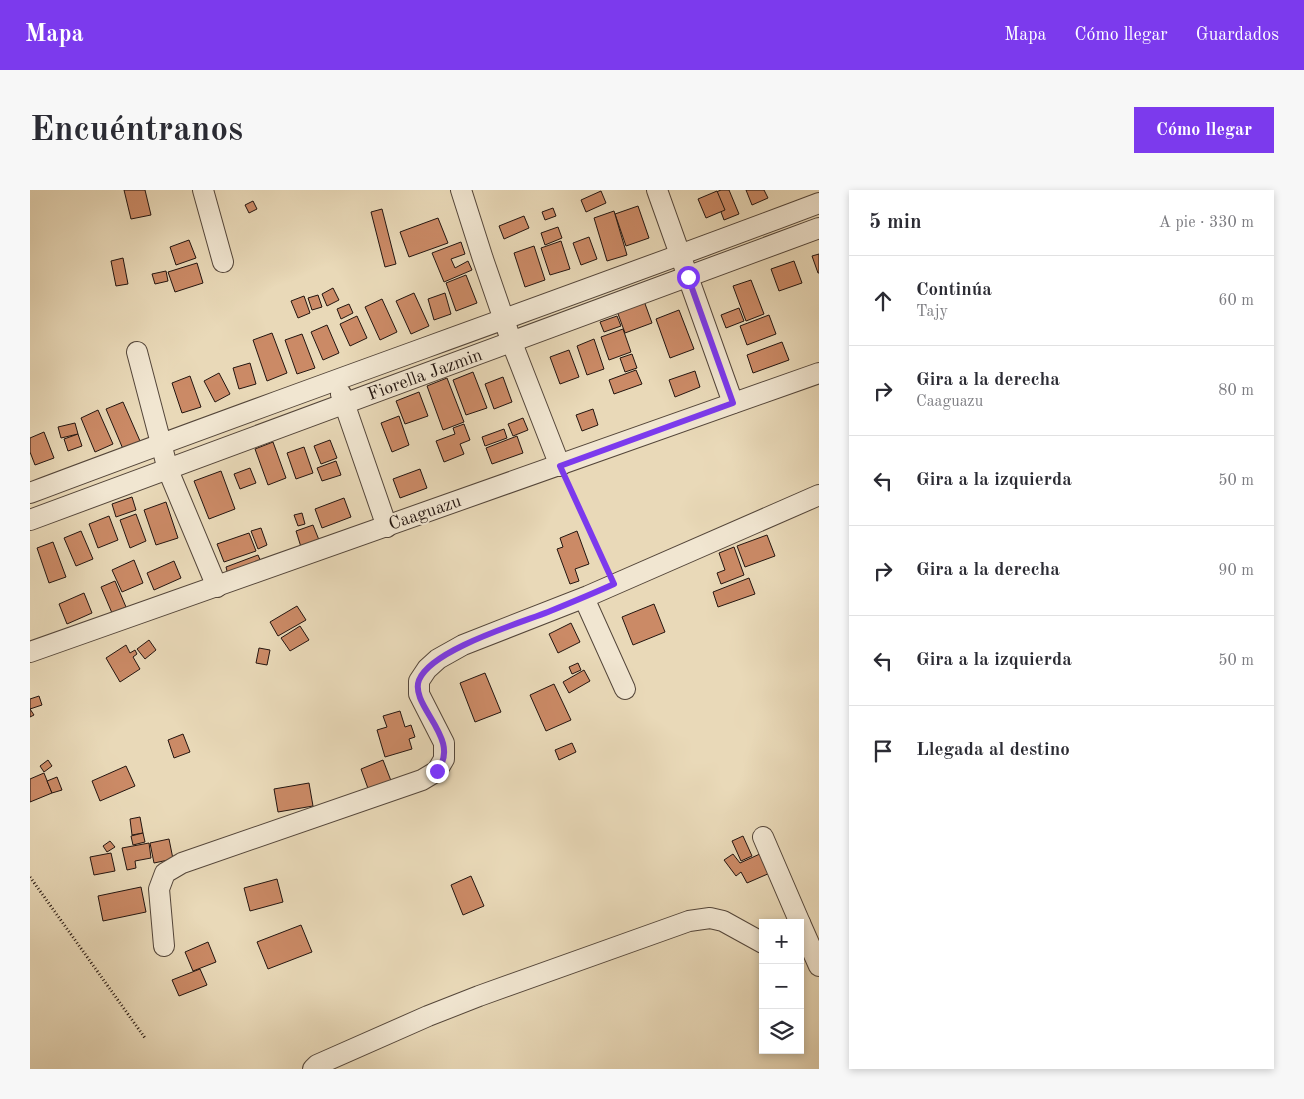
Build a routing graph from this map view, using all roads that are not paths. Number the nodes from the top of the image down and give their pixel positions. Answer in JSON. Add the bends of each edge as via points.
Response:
{"nodes":[{"id":1,"x":203,"y":190,"type":"edge"},
{"id":2,"x":461,"y":190,"type":"edge"},
{"id":3,"x":657,"y":190,"type":"edge"},
{"id":4,"x":819,"y":203,"type":"edge"},
{"id":5,"x":819,"y":228,"type":"edge"},
{"id":6,"x":679,"y":256,"type":"junction"},
{"id":7,"x":223,"y":262,"type":"dead end"},
{"id":8,"x":688,"y":277,"type":"junction"},
{"id":9,"x":504,"y":320,"type":"junction"},
{"id":10,"x":512,"y":343,"type":"junction"},
{"id":11,"x":137,"y":352,"type":"dead end"},
{"id":12,"x":819,"y":373,"type":"edge"},
{"id":13,"x":336,"y":381,"type":"junction"},
{"id":14,"x":733,"y":403,"type":"junction"},
{"id":15,"x":345,"y":405,"type":"junction"},
{"id":16,"x":161,"y":444,"type":"junction"},
{"id":17,"x":560,"y":466,"type":"junction"},
{"id":18,"x":168,"y":470,"type":"junction"},
{"id":19,"x":30,"y":493,"type":"edge"},
{"id":20,"x":819,"y":495,"type":"edge"},
{"id":21,"x":30,"y":520,"type":"edge"},
{"id":22,"x":386,"y":527,"type":"junction"},
{"id":23,"x":217,"y":587,"type":"junction"},
{"id":24,"x":584,"y":598,"type":"junction"},
{"id":25,"x":30,"y":652,"type":"edge"},
{"id":26,"x":624,"y":688,"type":"dead end"},
{"id":27,"x":763,"y":837,"type":"dead end"},
{"id":28,"x":798,"y":919,"type":"edge"},
{"id":29,"x":804,"y":932,"type":"edge"},
{"id":30,"x":759,"y":941,"type":"edge"},
{"id":31,"x":164,"y":946,"type":"dead end"},
{"id":32,"x":802,"y":964,"type":"edge"},
{"id":33,"x":819,"y":966,"type":"edge"},
{"id":34,"x":819,"y":973,"type":"edge"},
{"id":35,"x":313,"y":1069,"type":"edge"}],
"edges":[{"from":1,"to":7,"type":"street"},
{"from":2,"to":9,"type":"street"},
{"from":3,"to":6,"type":"street"},
{"from":4,"to":6,"type":"street","name":"Fiorella Jazmin"},
{"from":5,"to":8,"type":"street","name":"Fiorella Jazmin"},
{"from":6,"to":8,"type":"street"},
{"from":6,"to":9,"type":"street","name":"Fiorella Jazmin"},
{"from":8,"to":10,"type":"street","name":"Fiorella Jazmin"},
{"from":8,"to":14,"type":"street"},
{"from":9,"to":10,"type":"street"},
{"from":9,"to":13,"type":"street","name":"Fiorella Jazmin"},
{"from":10,"to":15,"type":"street","name":"Fiorella Jazmin"},
{"from":10,"to":17,"type":"street"},
{"from":11,"to":16,"type":"street"},
{"from":12,"to":14,"type":"street","name":"Caaguazu"},
{"from":13,"to":15,"type":"street"},
{"from":13,"to":16,"type":"street","name":"Fiorella Jazmin"},
{"from":14,"to":17,"type":"street","name":"Caaguazu"},
{"from":15,"to":18,"type":"street","name":"Fiorella Jazmin"},
{"from":15,"to":22,"type":"street"},
{"from":16,"to":18,"type":"street"},
{"from":16,"to":19,"type":"street","name":"Fiorella Jazmin"},
{"from":17,"to":22,"type":"street","name":"Caaguazu"},
{"from":18,"to":21,"type":"street","name":"Fiorella Jazmin"},
{"from":18,"to":23,"type":"street"},
{"from":20,"to":24,"type":"street"},
{"from":22,"to":23,"type":"street","name":"Caaguazu"},
{"from":23,"to":25,"type":"street","name":"Caaguazu"},
{"from":24,"to":26,"type":"street"},
{"from":24,"to":31,"type":"street","via":[[463,645],[427,669],[418,681],[419,694],[444,743],[444,759],[437,771],[422,780],[182,863],[165,872],[159,889]]},
{"from":27,"to":28,"type":"street"},
{"from":29,"to":33,"type":"street"},
{"from":30,"to":35,"type":"street","via":[[723,921],[710,918],[690,921],[454,1006]]},
{"from":32,"to":34,"type":"street"}]}
